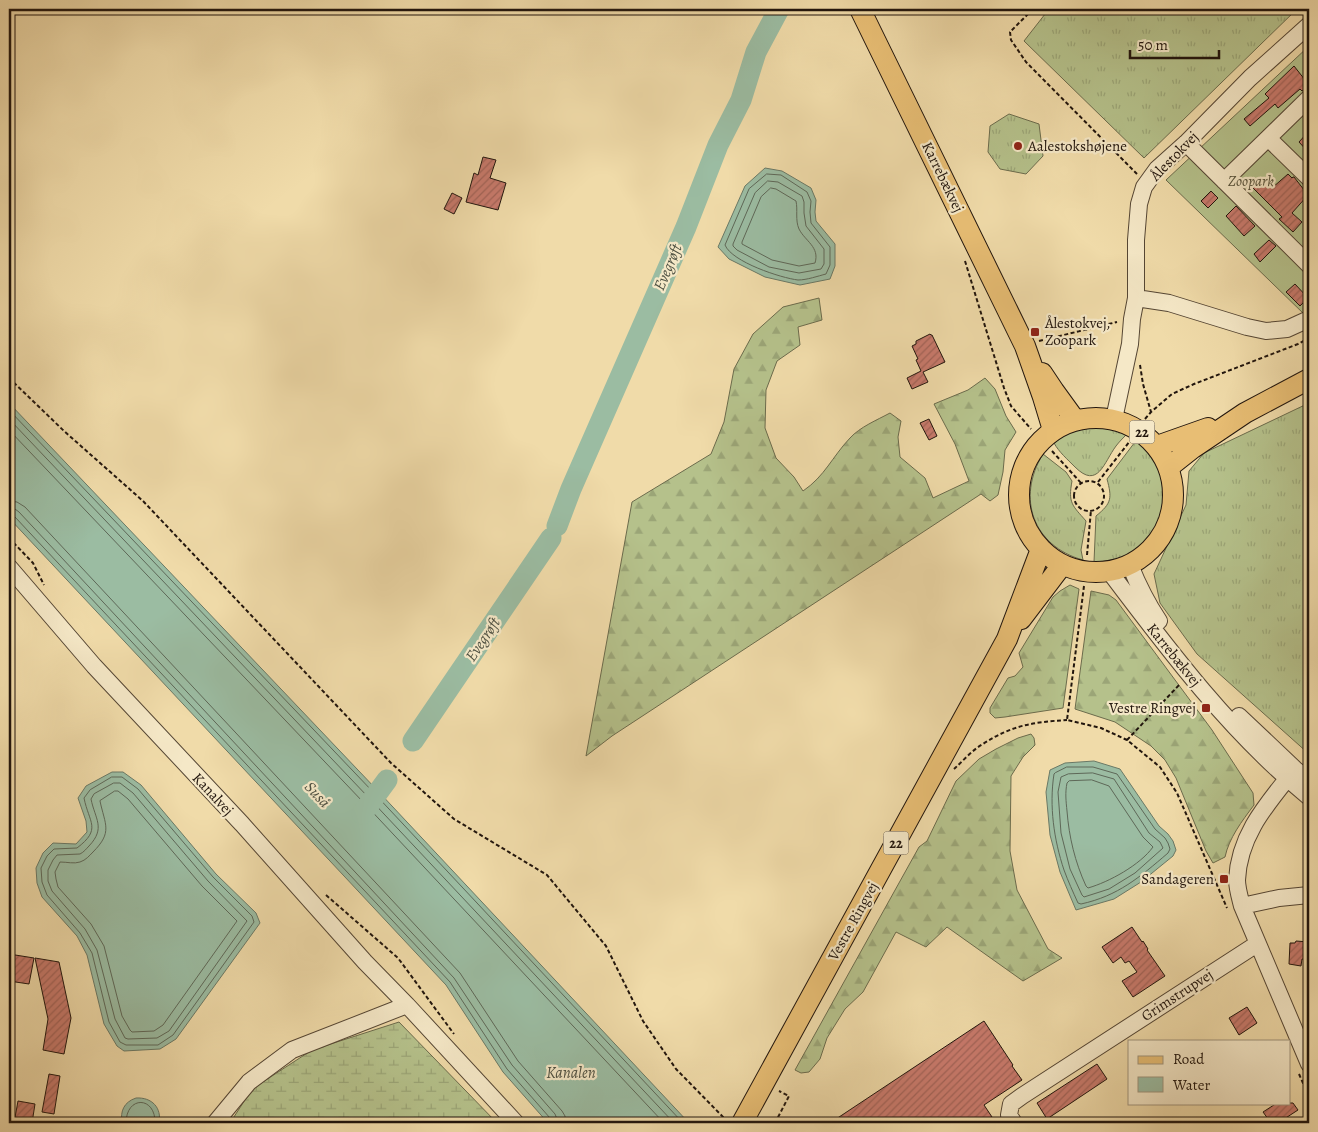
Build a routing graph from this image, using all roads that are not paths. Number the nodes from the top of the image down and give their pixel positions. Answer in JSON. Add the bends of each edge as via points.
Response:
{"nodes":[{"id":1,"x":860,"y":9,"type":"edge"},
{"id":2,"x":1308,"y":29,"type":"edge"},
{"id":3,"x":1309,"y":98,"type":"edge"},
{"id":4,"x":1268,"y":138,"type":"junction"},
{"id":5,"x":1186,"y":143,"type":"junction"},
{"id":6,"x":1309,"y":178,"type":"edge"},
{"id":7,"x":1224,"y":181,"type":"junction"},
{"id":8,"x":1309,"y":265,"type":"edge"},
{"id":9,"x":1136,"y":298,"type":"junction"},
{"id":10,"x":1309,"y":319,"type":"edge"},
{"id":11,"x":1025,"y":346,"type":"junction"},
{"id":12,"x":1309,"y":379,"type":"edge"},
{"id":13,"x":1245,"y":413,"type":"junction"},
{"id":14,"x":1114,"y":419,"type":"junction"},
{"id":15,"x":1076,"y":420,"type":"junction"},
{"id":16,"x":1053,"y":430,"type":"junction"},
{"id":17,"x":1157,"y":446,"type":"junction"},
{"id":18,"x":1169,"y":467,"type":"junction"},
{"id":19,"x":1041,"y":549,"type":"junction"},
{"id":20,"x":1062,"y":565,"type":"junction"},
{"id":21,"x":1130,"y":565,"type":"junction"},
{"id":22,"x":9,"y":567,"type":"edge"},
{"id":23,"x":1109,"y":571,"type":"junction"},
{"id":24,"x":1007,"y":639,"type":"junction"},
{"id":25,"x":1291,"y":774,"type":"junction"},
{"id":26,"x":1309,"y":781,"type":"edge"},
{"id":27,"x":1309,"y":797,"type":"edge"},
{"id":28,"x":1309,"y":895,"type":"edge"},
{"id":29,"x":1234,"y":907,"type":"junction"},
{"id":30,"x":1257,"y":944,"type":"junction"},
{"id":31,"x":407,"y":1005,"type":"junction"},
{"id":32,"x":1309,"y":1064,"type":"edge"},
{"id":33,"x":739,"y":1122,"type":"edge"},
{"id":34,"x":215,"y":1123,"type":"edge"},
{"id":35,"x":516,"y":1123,"type":"edge"},
{"id":36,"x":1014,"y":1123,"type":"edge"}],
"edges":[{"from":1,"to":11,"type":"main road","name":"Karrebækvej"},
{"from":2,"to":5,"type":"street","name":"Ålestokvej","via":[[1250,78]]},
{"from":3,"to":4,"type":"street"},
{"from":4,"to":6,"type":"street"},
{"from":4,"to":7,"type":"street"},
{"from":5,"to":7,"type":"street"},
{"from":5,"to":9,"type":"street","name":"Ålestokvej","via":[[1157,169],[1144,187],[1138,204]]},
{"from":7,"to":8,"type":"street"},
{"from":9,"to":10,"type":"street","via":[[1169,303],[1266,331],[1287,329]]},
{"from":9,"to":14,"type":"street","name":"Ålestokvej"},
{"from":11,"to":15,"type":"main road","name":"Karrebækvej"},
{"from":11,"to":16,"type":"main road","name":"Karrebækvej"},
{"from":12,"to":13,"type":"main road","number":"22"},
{"from":13,"to":17,"type":"main road","number":"22"},
{"from":13,"to":18,"type":"main road","number":"22"},
{"from":14,"to":15,"type":"main road","number":"22"},
{"from":14,"to":17,"type":"main road","number":"22","via":[[1138,429]]},
{"from":15,"to":16,"type":"main road","number":"22"},
{"from":16,"to":19,"type":"main road","number":"22","via":[[1030,455],[1019,487],[1023,520]]},
{"from":17,"to":18,"type":"main road","number":"22"},
{"from":18,"to":21,"type":"main road","number":"22","via":[[1174,500],[1171,516],[1156,545]]},
{"from":19,"to":20,"type":"main road","number":"22"},
{"from":19,"to":24,"type":"main road","name":"Vestre Ringvej","number":"22"},
{"from":20,"to":23,"type":"main road","number":"22","via":[[1077,570]]},
{"from":20,"to":24,"type":"main road","name":"Vestre Ringvej","number":"22"},
{"from":21,"to":23,"type":"main road","number":"22"},
{"from":21,"to":25,"type":"street","name":"Karrebækvej","via":[[1151,610],[1186,657]]},
{"from":22,"to":31,"type":"street","name":"Kanalvej","via":[[94,666]]},
{"from":23,"to":25,"type":"street","name":"Karrebækvej","via":[[1180,663],[1248,741]]},
{"from":24,"to":33,"type":"main road","name":"Vestre Ringvej","number":"22"},
{"from":25,"to":26,"type":"street","name":"Karrebækvej"},
{"from":25,"to":27,"type":"street","name":"Karrebækvej"},
{"from":25,"to":29,"type":"street","via":[[1249,833],[1240,858]]},
{"from":28,"to":29,"type":"street"},
{"from":29,"to":30,"type":"street"},
{"from":30,"to":32,"type":"street"},
{"from":30,"to":36,"type":"street","name":"Grimstrupvej","via":[[1011,1104],[1009,1115]]},
{"from":31,"to":34,"type":"street","via":[[292,1050],[249,1082]]},
{"from":31,"to":35,"type":"street","name":"Kanalvej"}]}
